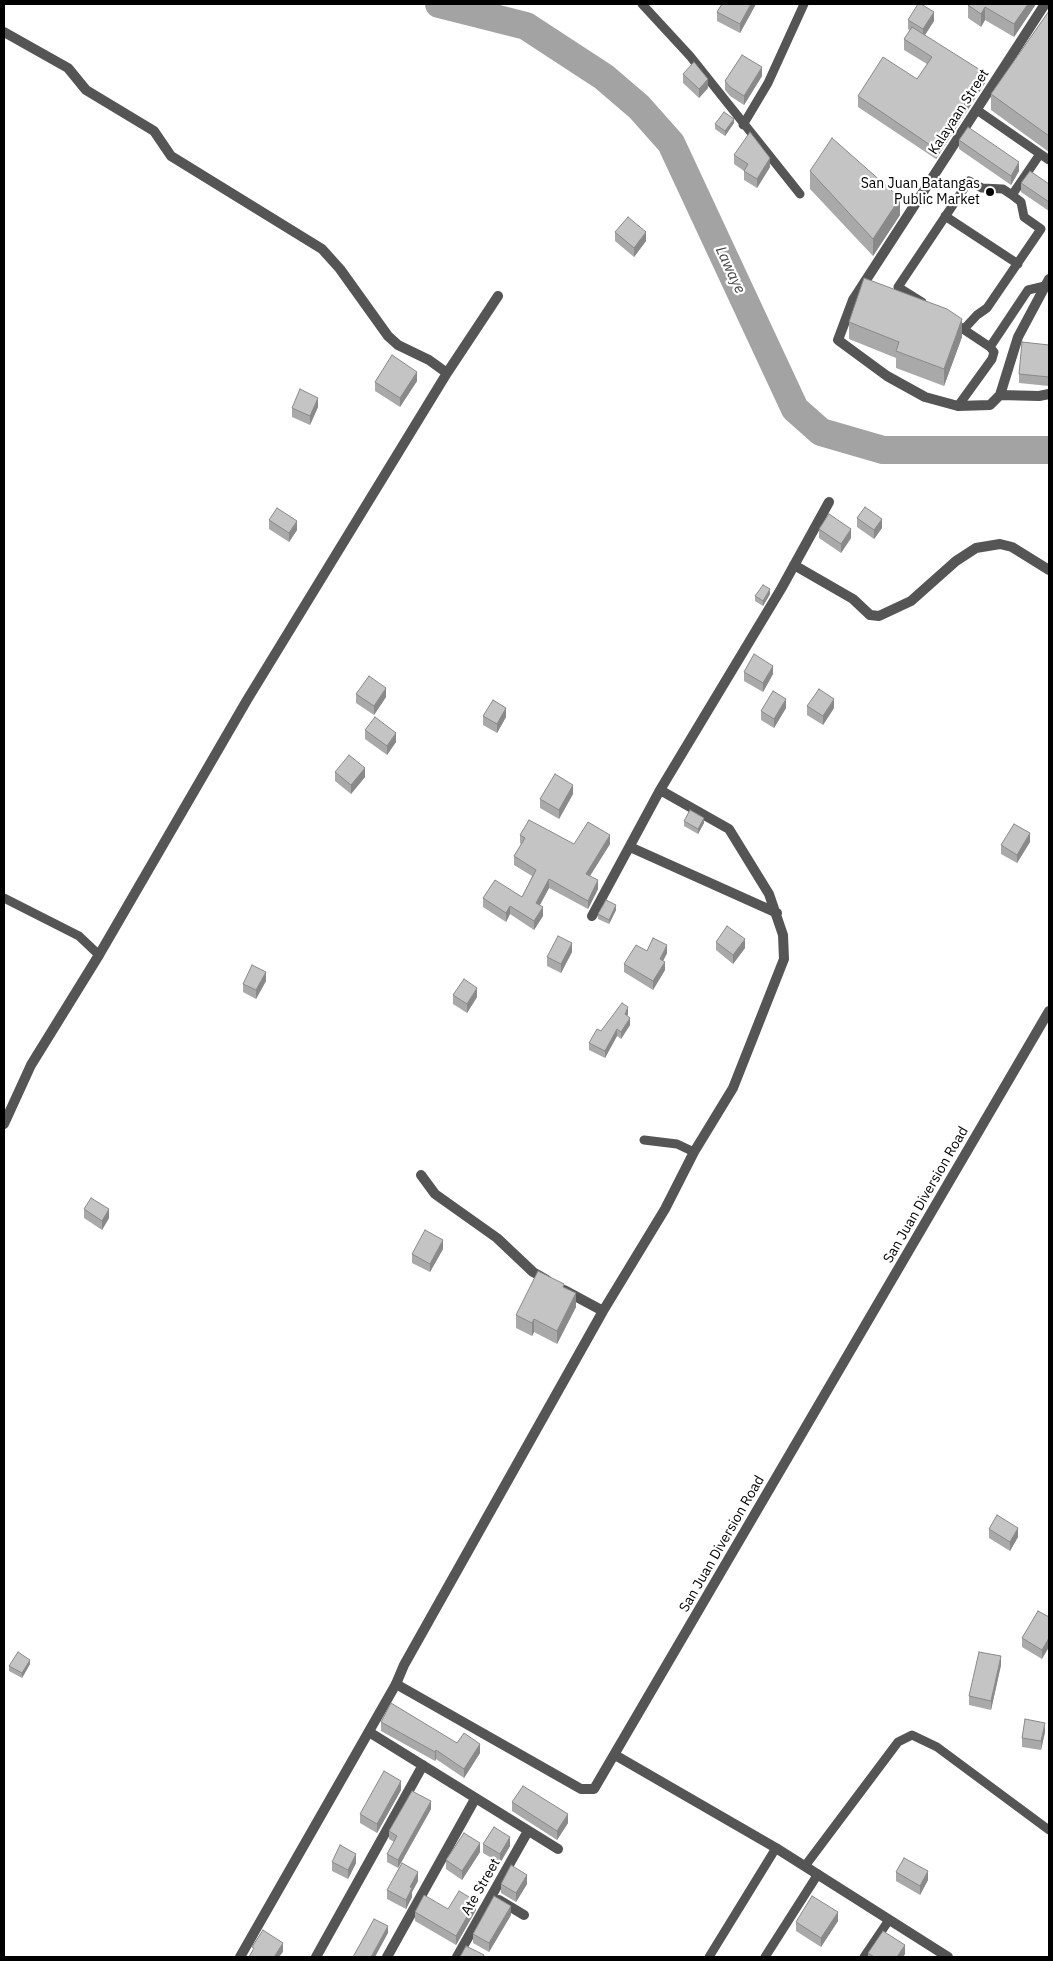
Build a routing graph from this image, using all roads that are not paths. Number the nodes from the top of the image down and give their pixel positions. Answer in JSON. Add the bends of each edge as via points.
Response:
{"nodes":[{"id":1,"x":642,"y":4,"type":"edge"},
{"id":2,"x":804,"y":4,"type":"edge"},
{"id":3,"x":1046,"y":4,"type":"edge"},
{"id":4,"x":4,"y":32,"type":"edge"},
{"id":5,"x":977,"y":110,"type":"junction"},
{"id":6,"x":743,"y":125,"type":"junction"},
{"id":7,"x":1040,"y":154,"type":"junction"},
{"id":8,"x":1049,"y":160,"type":"edge"},
{"id":9,"x":800,"y":194,"type":"dead end"},
{"id":10,"x":1012,"y":195,"type":"junction"},
{"id":11,"x":946,"y":216,"type":"junction"},
{"id":12,"x":1018,"y":264,"type":"junction"},
{"id":13,"x":1047,"y":283,"type":"edge"},
{"id":14,"x":498,"y":296,"type":"dead end"},
{"id":15,"x":931,"y":308,"type":"edge"},
{"id":16,"x":948,"y":319,"type":"edge"},
{"id":17,"x":964,"y":329,"type":"junction"},
{"id":18,"x":990,"y":347,"type":"junction"},
{"id":19,"x":447,"y":373,"type":"junction"},
{"id":20,"x":1049,"y":394,"type":"edge"},
{"id":21,"x":1000,"y":395,"type":"junction"},
{"id":22,"x":958,"y":406,"type":"junction"},
{"id":23,"x":829,"y":502,"type":"dead end"},
{"id":24,"x":794,"y":565,"type":"junction"},
{"id":25,"x":1049,"y":570,"type":"edge"},
{"id":26,"x":660,"y":790,"type":"junction"},
{"id":27,"x":630,"y":846,"type":"junction"},
{"id":28,"x":4,"y":898,"type":"edge"},
{"id":29,"x":777,"y":913,"type":"junction"},
{"id":30,"x":592,"y":916,"type":"dead end"},
{"id":31,"x":99,"y":955,"type":"junction"},
{"id":32,"x":1049,"y":1011,"type":"edge"},
{"id":33,"x":4,"y":1124,"type":"edge"},
{"id":34,"x":644,"y":1140,"type":"dead end"},
{"id":35,"x":694,"y":1152,"type":"junction"},
{"id":36,"x":421,"y":1174,"type":"dead end"},
{"id":37,"x":603,"y":1311,"type":"junction"},
{"id":38,"x":396,"y":1684,"type":"junction"},
{"id":39,"x":369,"y":1732,"type":"junction"},
{"id":40,"x":615,"y":1755,"type":"junction"},
{"id":41,"x":423,"y":1765,"type":"junction"},
{"id":42,"x":476,"y":1799,"type":"junction"},
{"id":43,"x":1049,"y":1830,"type":"edge"},
{"id":44,"x":528,"y":1831,"type":"junction"},
{"id":45,"x":776,"y":1848,"type":"junction"},
{"id":46,"x":558,"y":1849,"type":"dead end"},
{"id":47,"x":804,"y":1866,"type":"junction"},
{"id":48,"x":818,"y":1874,"type":"junction"},
{"id":49,"x":492,"y":1896,"type":"junction"},
{"id":50,"x":524,"y":1915,"type":"dead end"},
{"id":51,"x":889,"y":1920,"type":"junction"},
{"id":52,"x":240,"y":1957,"type":"edge"},
{"id":53,"x":316,"y":1957,"type":"edge"},
{"id":54,"x":387,"y":1957,"type":"edge"},
{"id":55,"x":457,"y":1957,"type":"edge"},
{"id":56,"x":710,"y":1957,"type":"edge"},
{"id":57,"x":766,"y":1957,"type":"edge"},
{"id":58,"x":864,"y":1957,"type":"edge"},
{"id":59,"x":948,"y":1957,"type":"edge"}],
"edges":[{"from":1,"to":6,"type":"lane","via":[[690,56]]},
{"from":2,"to":6,"type":"lane","via":[[768,83]]},
{"from":3,"to":5,"type":"street","name":"Kalayaan Street"},
{"from":4,"to":19,"type":"street","via":[[68,68],[86,90],[154,131],[171,156],[322,250],[340,269],[388,336]]},
{"from":5,"to":7,"type":"lane"},
{"from":5,"to":22,"type":"street","name":"Kalayaan Street","via":[[853,300],[838,340],[887,376],[925,397]]},
{"from":6,"to":9,"type":"lane"},
{"from":7,"to":8,"type":"lane"},
{"from":7,"to":10,"type":"lane"},
{"from":10,"to":11,"type":"lane","via":[[1003,189],[982,188],[969,180]]},
{"from":10,"to":12,"type":"lane","via":[[1021,202],[1024,218],[1041,229]]},
{"from":11,"to":12,"type":"lane"},
{"from":11,"to":15,"type":"lane","via":[[898,287]]},
{"from":12,"to":17,"type":"lane","via":[[987,308]]},
{"from":13,"to":18,"type":"lane","via":[[1028,290]]},
{"from":13,"to":21,"type":"street","via":[[1018,337]]},
{"from":14,"to":19,"type":"street"},
{"from":16,"to":17,"type":"lane"},
{"from":17,"to":18,"type":"lane"},
{"from":18,"to":22,"type":"lane","via":[[994,352],[992,359]]},
{"from":19,"to":31,"type":"street","via":[[247,700]]},
{"from":20,"to":21,"type":"street"},
{"from":21,"to":22,"type":"street","via":[[990,405]]},
{"from":23,"to":24,"type":"street"},
{"from":24,"to":25,"type":"street","via":[[852,599],[870,615],[879,616],[911,601],[956,561],[976,548],[1000,544],[1012,547]]},
{"from":24,"to":26,"type":"street"},
{"from":26,"to":27,"type":"street"},
{"from":26,"to":29,"type":"street","via":[[729,829],[760,875]]},
{"from":27,"to":29,"type":"street"},
{"from":27,"to":30,"type":"street"},
{"from":28,"to":31,"type":"lane","via":[[79,936]]},
{"from":29,"to":35,"type":"street","via":[[783,935],[784,959],[733,1088]]},
{"from":31,"to":33,"type":"street","via":[[31,1065]]},
{"from":32,"to":40,"type":"street","name":"San Juan Diversion Road"},
{"from":34,"to":35,"type":"lane","via":[[677,1144]]},
{"from":35,"to":37,"type":"street","via":[[665,1209]]},
{"from":36,"to":37,"type":"street","via":[[436,1194],[497,1238],[533,1272]]},
{"from":37,"to":38,"type":"street"},
{"from":38,"to":39,"type":"street"},
{"from":38,"to":40,"type":"street","name":"San Juan Diversion Road","via":[[581,1789],[594,1789]]},
{"from":39,"to":41,"type":"street"},
{"from":39,"to":52,"type":"street"},
{"from":40,"to":45,"type":"street"},
{"from":41,"to":42,"type":"street"},
{"from":41,"to":53,"type":"street"},
{"from":42,"to":44,"type":"street"},
{"from":42,"to":54,"type":"street"},
{"from":43,"to":47,"type":"lane","via":[[937,1747],[912,1735],[898,1742]]},
{"from":44,"to":46,"type":"street"},
{"from":44,"to":49,"type":"street","name":"Ate Street"},
{"from":45,"to":47,"type":"street"},
{"from":45,"to":56,"type":"lane"},
{"from":47,"to":48,"type":"street"},
{"from":48,"to":51,"type":"street"},
{"from":48,"to":57,"type":"lane"},
{"from":49,"to":50,"type":"street"},
{"from":49,"to":55,"type":"street","name":"Ate Street","via":[[467,1947]]},
{"from":51,"to":58,"type":"lane"},
{"from":51,"to":59,"type":"street"}]}
